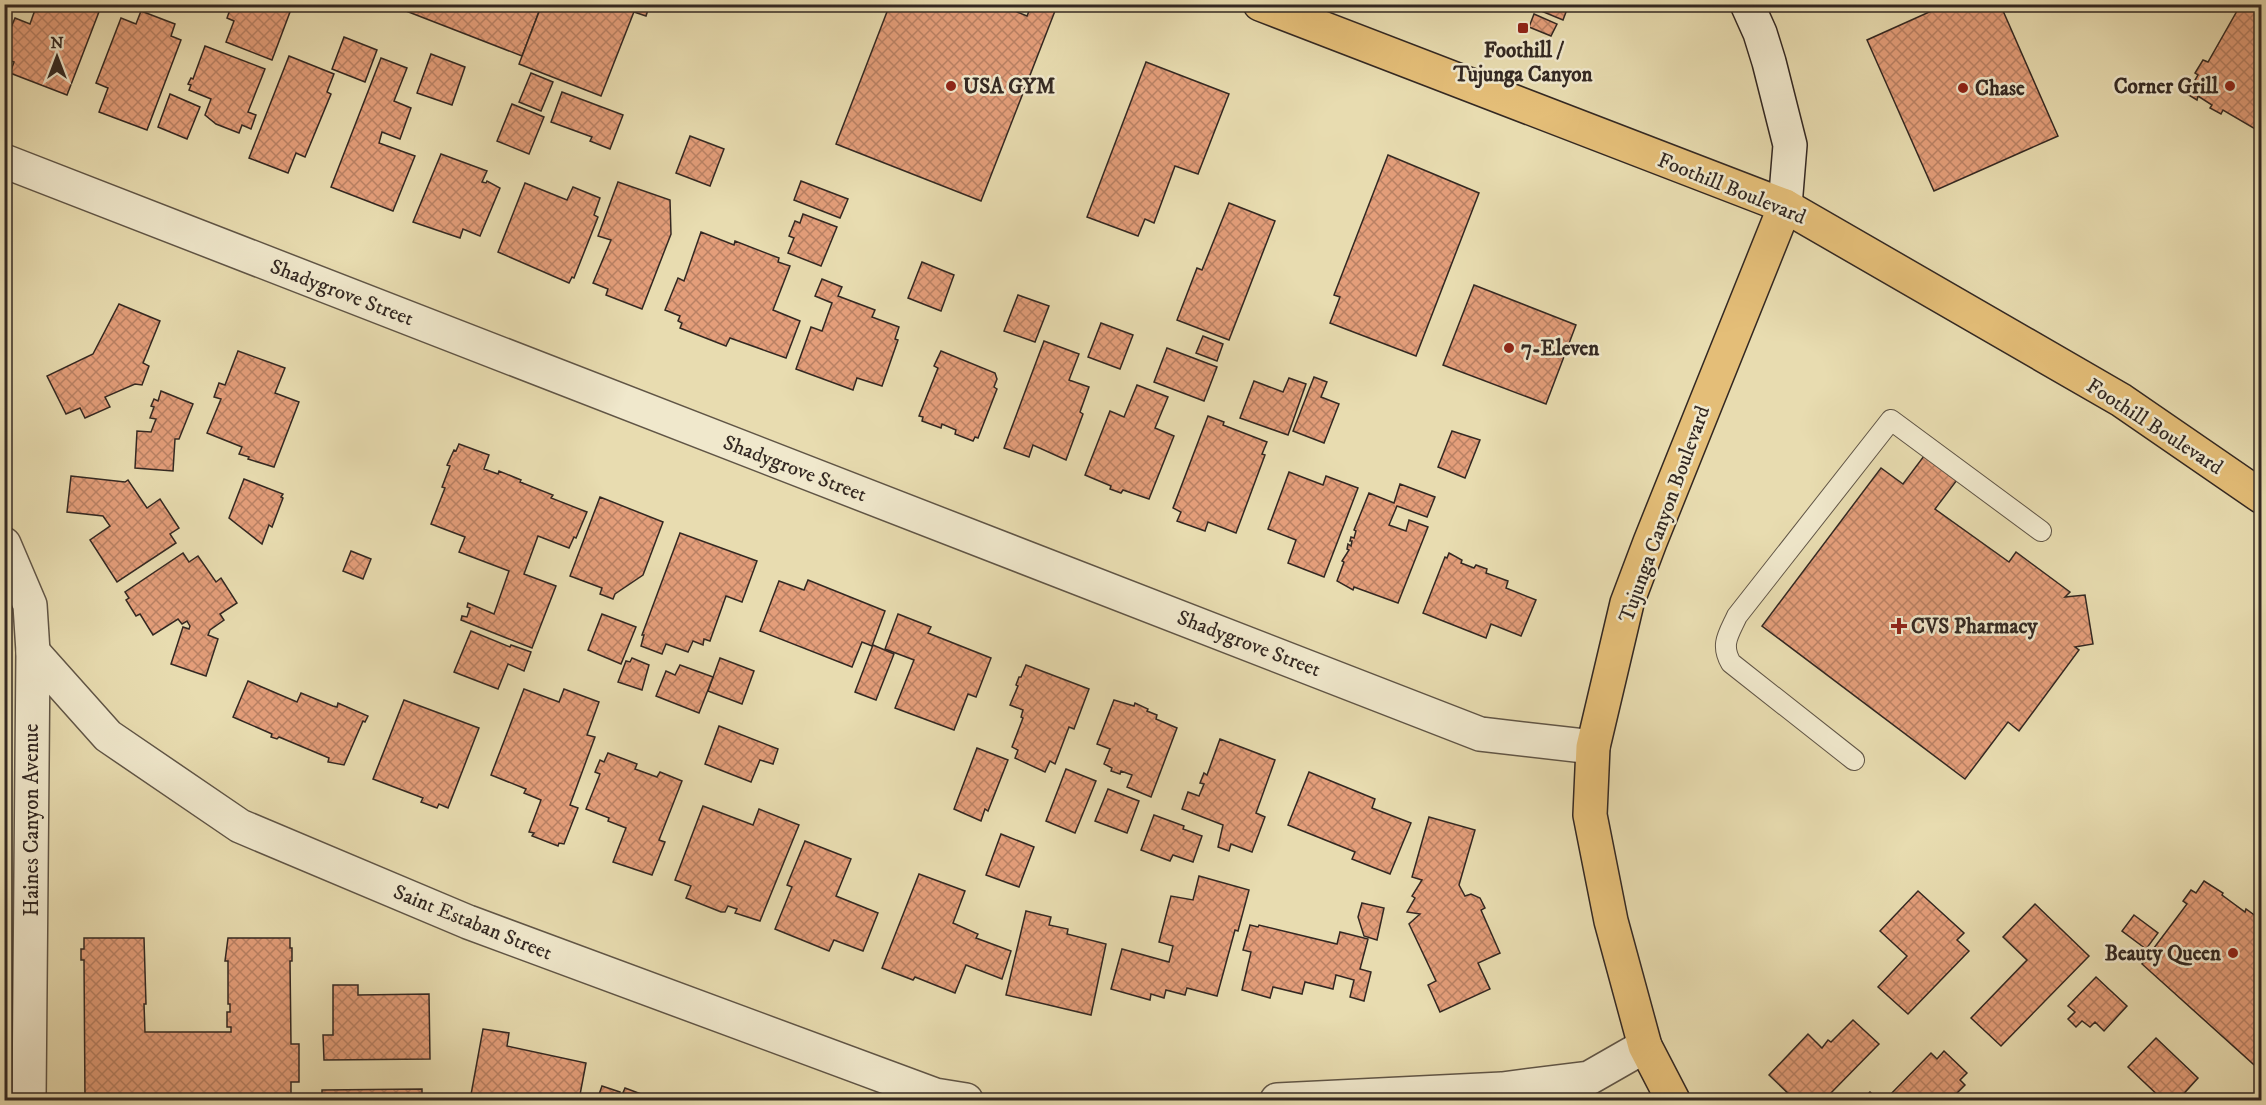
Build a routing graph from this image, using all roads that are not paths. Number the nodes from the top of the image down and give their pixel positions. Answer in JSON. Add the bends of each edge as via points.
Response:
{"nodes":[{"id":1,"x":1260,"y":4,"type":"edge"},
{"id":2,"x":1747,"y":4,"type":"edge"},
{"id":3,"x":4,"y":161,"type":"edge"},
{"id":4,"x":1785,"y":206,"type":"junction"},
{"id":5,"x":2262,"y":497,"type":"edge"},
{"id":6,"x":2042,"y":531,"type":"dead end"},
{"id":7,"x":4,"y":544,"type":"edge"},
{"id":8,"x":33,"y":652,"type":"junction"},
{"id":9,"x":1593,"y":747,"type":"junction"},
{"id":10,"x":1854,"y":760,"type":"dead end"},
{"id":11,"x":1645,"y":1046,"type":"junction"},
{"id":12,"x":912,"y":1094,"type":"edge"},
{"id":13,"x":29,"y":1101,"type":"edge"},
{"id":14,"x":966,"y":1101,"type":"edge"},
{"id":15,"x":1277,"y":1101,"type":"edge"},
{"id":16,"x":1673,"y":1101,"type":"edge"}],
"edges":[{"from":1,"to":4,"type":"main road","name":"Foothill Boulevard"},
{"from":2,"to":4,"type":"street","name":"Tujunga Canyon Boulevard","via":[[1769,62],[1790,145]]},
{"from":3,"to":9,"type":"street","name":"Shadygrove Street","via":[[1480,734]]},
{"from":4,"to":5,"type":"main road","name":"Foothill Boulevard","via":[[2121,400]]},
{"from":4,"to":9,"type":"main road","name":"Tujunga Canyon Boulevard","via":[[1627,603]]},
{"from":6,"to":10,"type":"lane","via":[[1891,420],[1737,616],[1725,643],[1731,663]]},
{"from":7,"to":8,"type":"street","name":"Haines Canyon Avenue","via":[[30,605]]},
{"from":8,"to":12,"type":"street","name":"Saint Estaban Street","via":[[108,736],[240,826],[468,922]]},
{"from":8,"to":13,"type":"street","name":"Haines Canyon Avenue"},
{"from":9,"to":11,"type":"main road","name":"Tujunga Canyon Boulevard","via":[[1590,815],[1611,921]]},
{"from":11,"to":15,"type":"street","via":[[1589,1078],[1502,1089]]},
{"from":11,"to":16,"type":"main road","name":"Tujunga Canyon Boulevard"},
{"from":12,"to":14,"type":"street","name":"Saint Estaban Street"}]}
